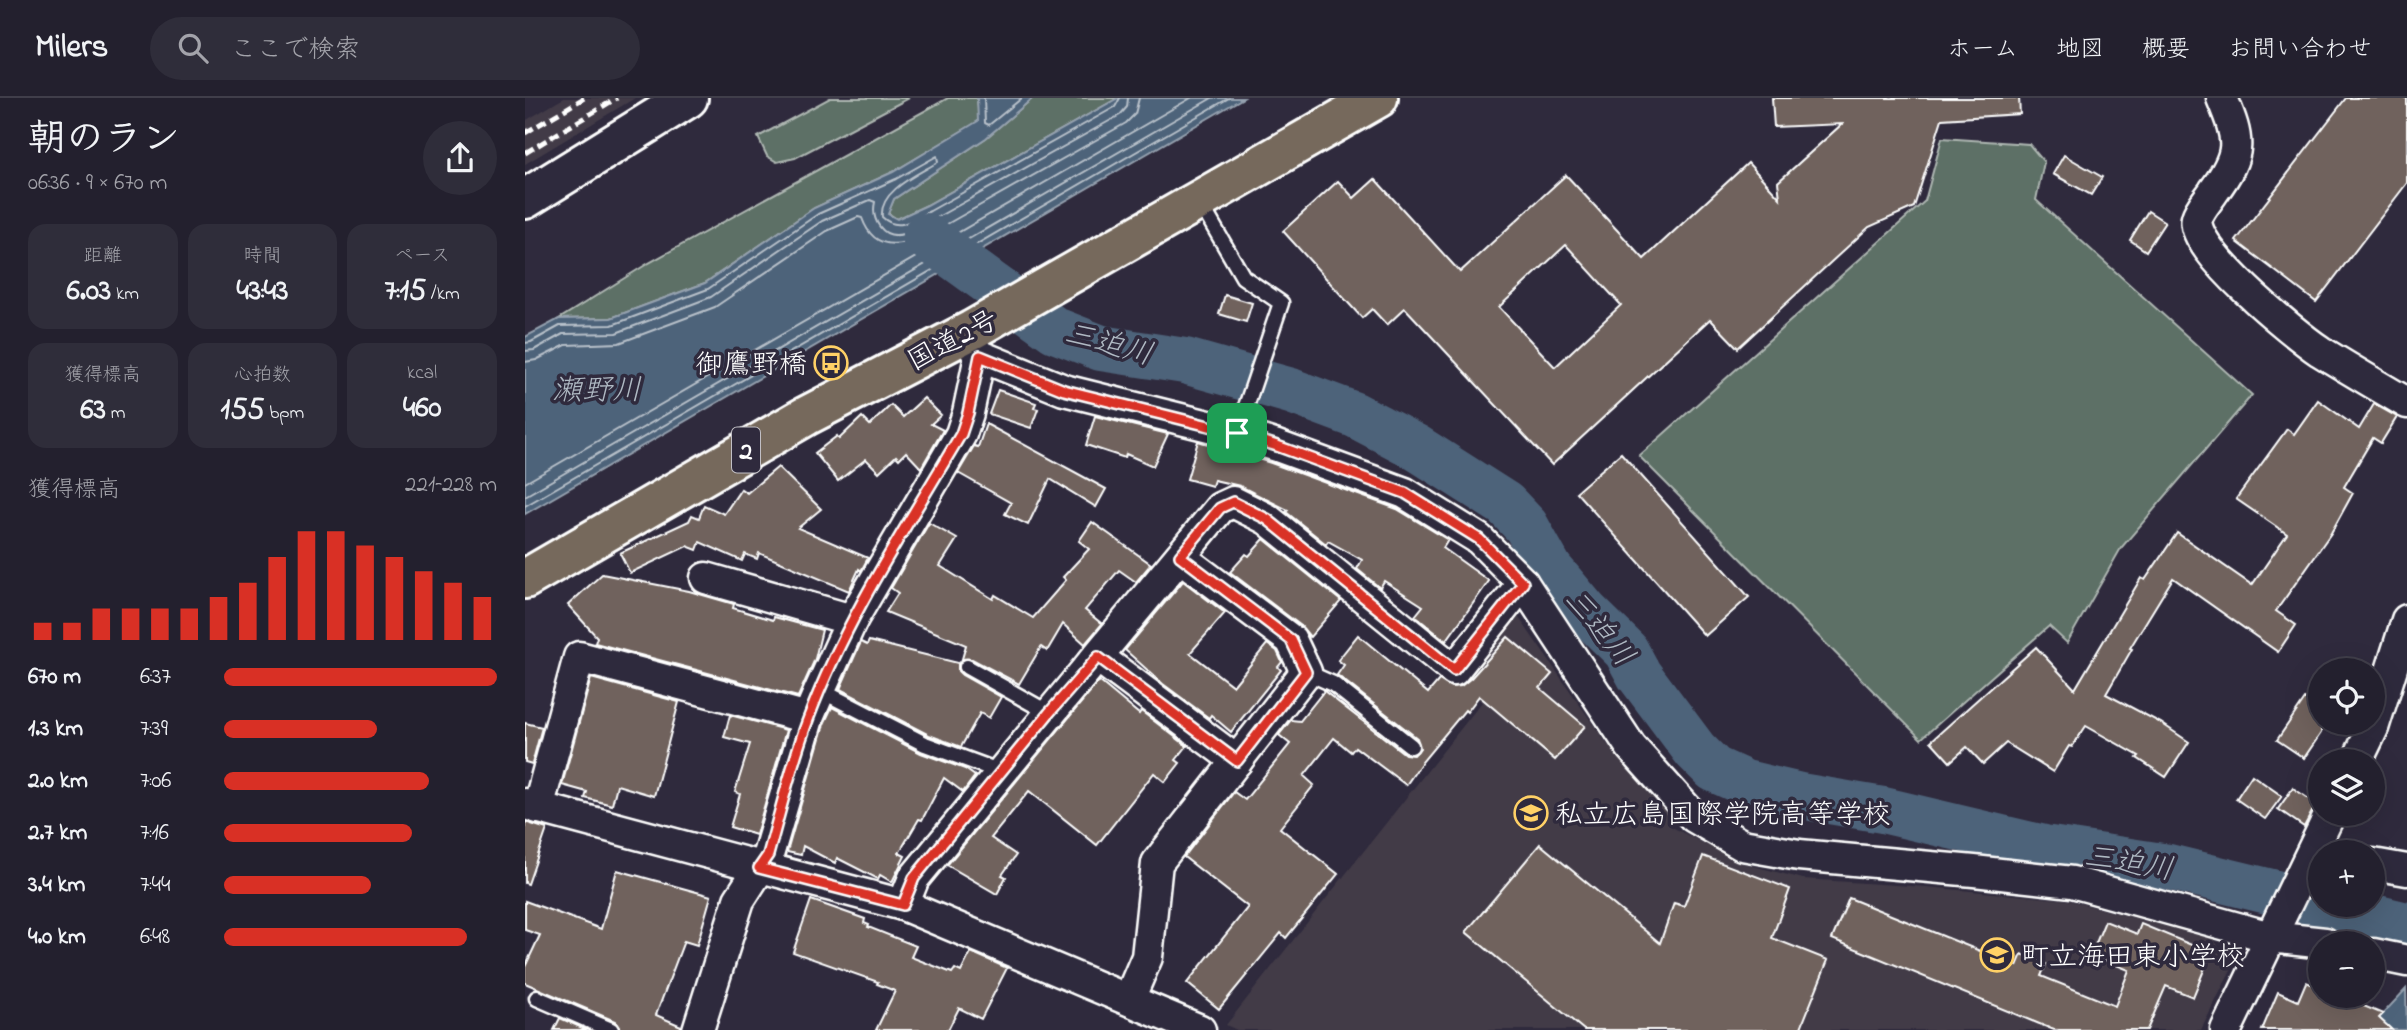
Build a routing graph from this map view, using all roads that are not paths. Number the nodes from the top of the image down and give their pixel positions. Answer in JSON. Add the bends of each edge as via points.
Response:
{"nodes":[{"id":1,"x":688,"y":98,"type":"edge"},
{"id":2,"x":1378,"y":98,"type":"edge"},
{"id":3,"x":2222,"y":98,"type":"edge"},
{"id":4,"x":525,"y":199,"type":"edge"},
{"id":5,"x":1199,"y":200,"type":"junction"},
{"id":6,"x":972,"y":340,"type":"junction"},
{"id":7,"x":2407,"y":403,"type":"edge"},
{"id":8,"x":1240,"y":426,"type":"junction"},
{"id":9,"x":1180,"y":556,"type":"junction"},
{"id":10,"x":706,"y":578,"type":"dead end"},
{"id":11,"x":525,"y":579,"type":"edge"},
{"id":12,"x":1523,"y":583,"type":"junction"},
{"id":13,"x":852,"y":620,"type":"junction"},
{"id":14,"x":2407,"y":620,"type":"edge"},
{"id":15,"x":1098,"y":657,"type":"junction"},
{"id":16,"x":967,"y":667,"type":"dead end"},
{"id":17,"x":1306,"y":672,"type":"junction"},
{"id":18,"x":820,"y":690,"type":"junction"},
{"id":19,"x":1049,"y":713,"type":"junction"},
{"id":20,"x":809,"y":718,"type":"junction"},
{"id":21,"x":1411,"y":746,"type":"dead end"},
{"id":22,"x":2363,"y":749,"type":"edge"},
{"id":23,"x":1237,"y":761,"type":"junction"},
{"id":24,"x":1001,"y":772,"type":"junction"},
{"id":25,"x":531,"y":806,"type":"edge"},
{"id":26,"x":2308,"y":865,"type":"edge"},
{"id":27,"x":2385,"y":866,"type":"edge"},
{"id":28,"x":759,"y":868,"type":"junction"},
{"id":29,"x":2407,"y":870,"type":"edge"},
{"id":30,"x":903,"y":905,"type":"junction"},
{"id":31,"x":2274,"y":928,"type":"junction"},
{"id":32,"x":2308,"y":938,"type":"edge"},
{"id":33,"x":2385,"y":956,"type":"edge"},
{"id":34,"x":2407,"y":961,"type":"edge"},
{"id":35,"x":537,"y":998,"type":"dead end"},
{"id":36,"x":1129,"y":999,"type":"junction"},
{"id":37,"x":611,"y":1030,"type":"edge"},
{"id":38,"x":698,"y":1030,"type":"edge"},
{"id":39,"x":1200,"y":1030,"type":"edge"},
{"id":40,"x":2227,"y":1030,"type":"edge"}],
"edges":[{"from":1,"to":4,"type":"street"},
{"from":2,"to":5,"type":"highway","name":"国道2号","number":"2"},
{"from":3,"to":7,"type":"street","via":[[2237,142],[2231,169],[2198,214],[2197,232],[2204,245],[2255,299],[2318,349]]},
{"from":5,"to":6,"type":"highway","name":"国道2号","number":"2","via":[[1042,289]]},
{"from":5,"to":8,"type":"lane","via":[[1243,276],[1282,303]]},
{"from":6,"to":8,"type":"street","via":[[1064,390]]},
{"from":6,"to":11,"type":"highway","name":"国道2号","number":"2","via":[[806,416]]},
{"from":6,"to":13,"type":"street","via":[[968,413],[961,434]]},
{"from":8,"to":12,"type":"street","via":[[1277,446],[1405,493],[1479,539]]},
{"from":9,"to":12,"type":"street","via":[[1220,508],[1233,502],[1267,519],[1454,670]]},
{"from":9,"to":15,"type":"street"},
{"from":9,"to":17,"type":"street","via":[[1291,640]]},
{"from":10,"to":13,"type":"street"},
{"from":12,"to":31,"type":"street","via":[[1631,747],[1694,817],[1742,845],[1799,855],[2073,882]]},
{"from":13,"to":18,"type":"street"},
{"from":14,"to":22,"type":"street"},
{"from":15,"to":19,"type":"street"},
{"from":15,"to":23,"type":"street"},
{"from":16,"to":19,"type":"lane"},
{"from":17,"to":21,"type":"lane","via":[[1333,684]]},
{"from":17,"to":23,"type":"street"},
{"from":18,"to":20,"type":"street"},
{"from":18,"to":24,"type":"lane","via":[[925,744]]},
{"from":19,"to":24,"type":"street"},
{"from":20,"to":25,"type":"street","via":[[579,657]]},
{"from":20,"to":28,"type":"street","via":[[768,855]]},
{"from":23,"to":36,"type":"street","via":[[1157,863],[1147,957]]},
{"from":24,"to":30,"type":"street","via":[[914,878]]},
{"from":25,"to":28,"type":"street"},
{"from":26,"to":31,"type":"street"},
{"from":27,"to":29,"type":"street"},
{"from":28,"to":30,"type":"street"},
{"from":28,"to":38,"type":"street","via":[[739,900]]},
{"from":30,"to":36,"type":"street"},
{"from":31,"to":32,"type":"street"},
{"from":31,"to":40,"type":"street"},
{"from":33,"to":34,"type":"street"},
{"from":35,"to":37,"type":"lane"},
{"from":36,"to":39,"type":"street"}]}
